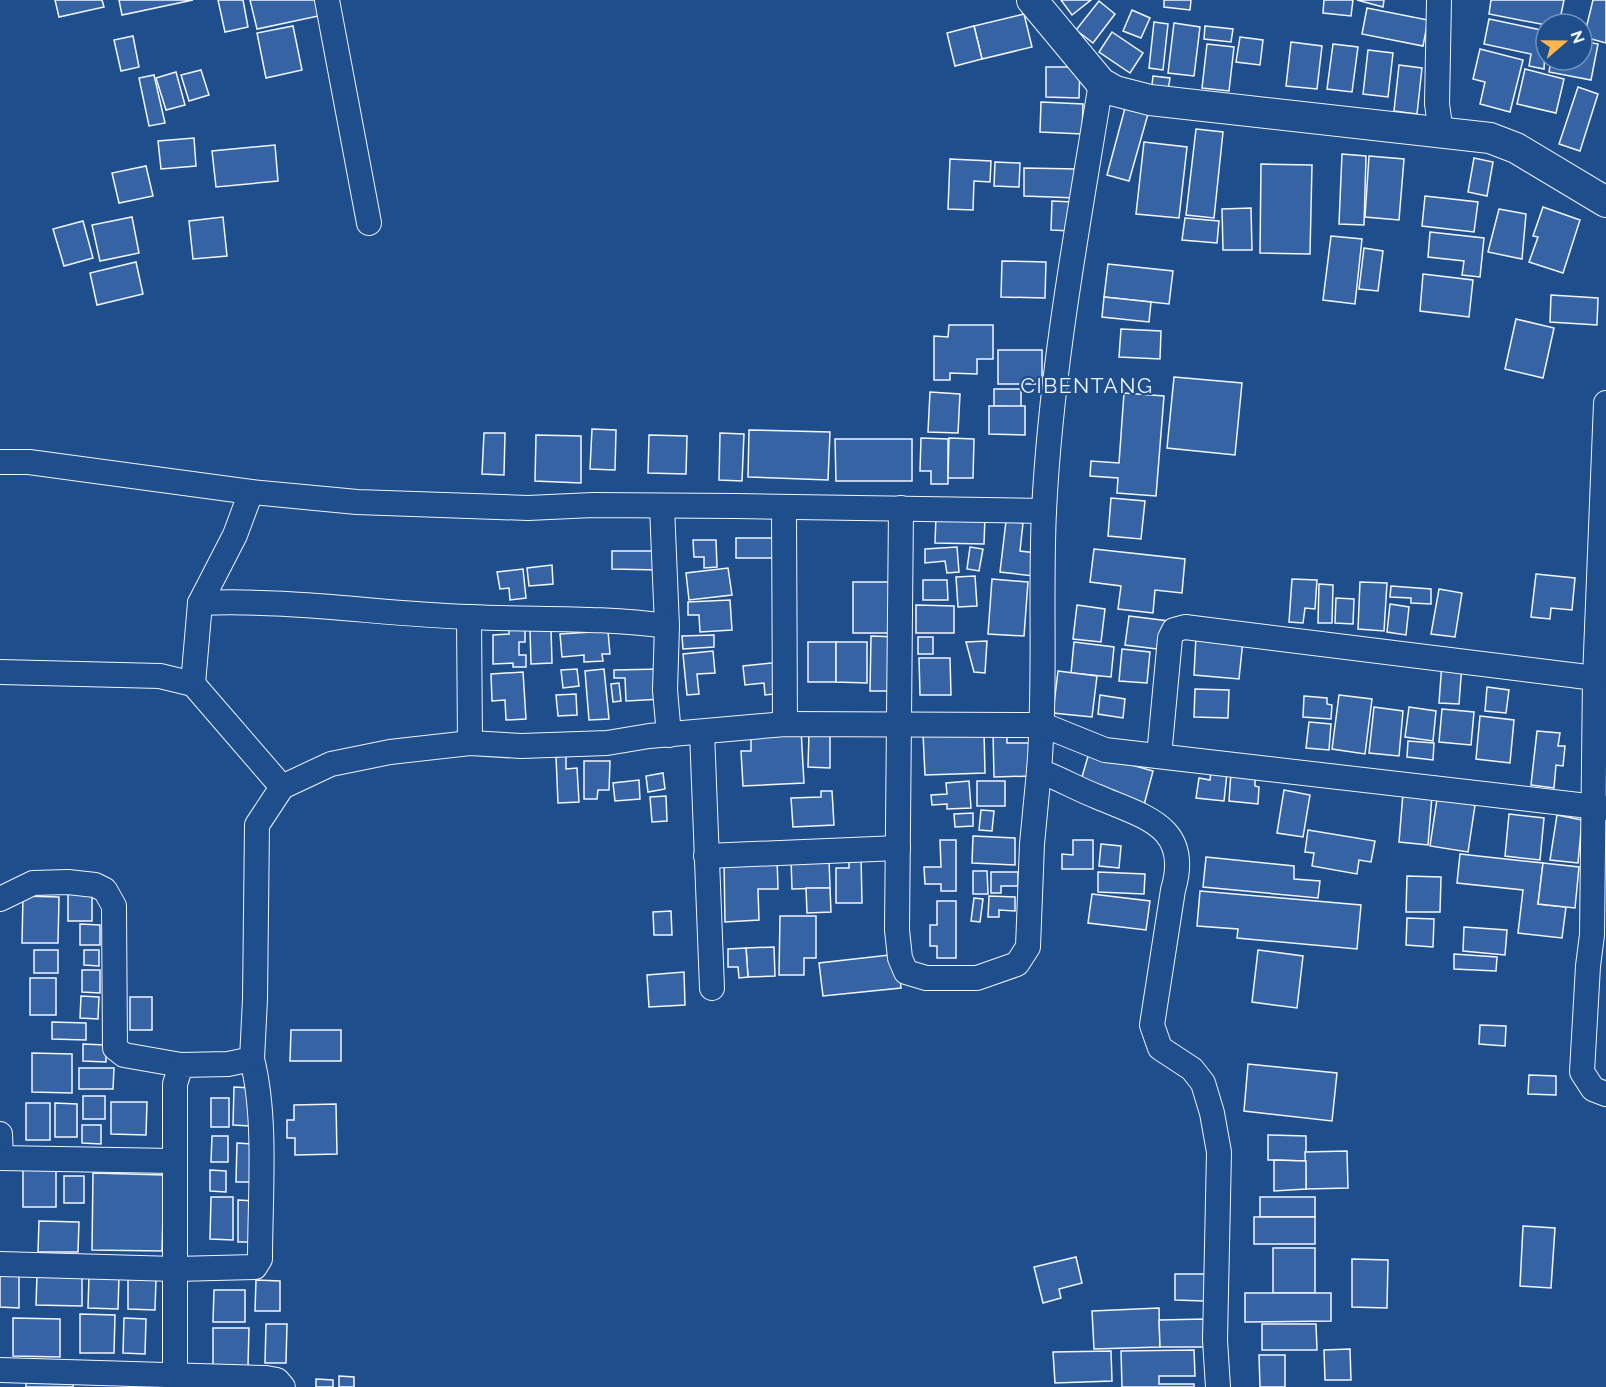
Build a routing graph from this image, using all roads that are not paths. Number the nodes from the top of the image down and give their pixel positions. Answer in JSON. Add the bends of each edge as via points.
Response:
{"nodes":[{"id":1,"x":327,"y":0,"type":"edge"},
{"id":2,"x":1032,"y":0,"type":"edge"},
{"id":3,"x":1439,"y":0,"type":"edge"},
{"id":4,"x":1101,"y":83,"type":"junction"},
{"id":5,"x":1441,"y":133,"type":"junction"},
{"id":6,"x":1606,"y":202,"type":"edge"},
{"id":7,"x":369,"y":223,"type":"dead end"},
{"id":8,"x":1606,"y":403,"type":"edge"},
{"id":9,"x":0,"y":462,"type":"edge"},
{"id":10,"x":251,"y":492,"type":"junction"},
{"id":11,"x":662,"y":507,"type":"junction"},
{"id":12,"x":784,"y":507,"type":"junction"},
{"id":13,"x":901,"y":508,"type":"junction"},
{"id":14,"x":1044,"y":511,"type":"junction"},
{"id":15,"x":200,"y":603,"type":"junction"},
{"id":16,"x":469,"y":617,"type":"junction"},
{"id":17,"x":667,"y":626,"type":"junction"},
{"id":18,"x":0,"y":672,"type":"edge"},
{"id":19,"x":1595,"y":678,"type":"junction"},
{"id":20,"x":193,"y":684,"type":"junction"},
{"id":21,"x":900,"y":723,"type":"junction"},
{"id":22,"x":785,"y":724,"type":"junction"},
{"id":23,"x":1042,"y":725,"type":"junction"},
{"id":24,"x":702,"y":732,"type":"junction"},
{"id":25,"x":669,"y":735,"type":"junction"},
{"id":26,"x":470,"y":743,"type":"junction"},
{"id":27,"x":1159,"y":756,"type":"junction"},
{"id":28,"x":1039,"y":771,"type":"junction"},
{"id":29,"x":282,"y":787,"type":"junction"},
{"id":30,"x":1600,"y":808,"type":"edge"},
{"id":31,"x":898,"y":848,"type":"junction"},
{"id":32,"x":706,"y":856,"type":"junction"},
{"id":33,"x":0,"y":899,"type":"edge"},
{"id":34,"x":1597,"y":967,"type":"edge"},
{"id":35,"x":712,"y":988,"type":"dead end"},
{"id":36,"x":252,"y":1059,"type":"junction"},
{"id":37,"x":181,"y":1065,"type":"junction"},
{"id":38,"x":1606,"y":1094,"type":"edge"},
{"id":39,"x":0,"y":1134,"type":"edge"},
{"id":40,"x":0,"y":1158,"type":"edge"},
{"id":41,"x":174,"y":1161,"type":"junction"},
{"id":42,"x":0,"y":1264,"type":"edge"},
{"id":43,"x":175,"y":1269,"type":"junction"},
{"id":44,"x":0,"y":1370,"type":"edge"},
{"id":45,"x":175,"y":1382,"type":"edge"},
{"id":46,"x":283,"y":1387,"type":"edge"},
{"id":47,"x":1218,"y":1387,"type":"edge"}],
"edges":[{"from":1,"to":7,"type":"street"},
{"from":2,"to":4,"type":"street"},
{"from":3,"to":5,"type":"street","via":[[1437,104]]},
{"from":4,"to":5,"type":"street","via":[[1150,100]]},
{"from":4,"to":14,"type":"street","via":[[1062,323]]},
{"from":5,"to":6,"type":"street","via":[[1490,138],[1516,148]]},
{"from":8,"to":19,"type":"street"},
{"from":9,"to":10,"type":"street","via":[[99,470]]},
{"from":10,"to":11,"type":"street","via":[[380,503]]},
{"from":10,"to":15,"type":"street","via":[[235,535]]},
{"from":11,"to":12,"type":"street"},
{"from":11,"to":17,"type":"street"},
{"from":12,"to":13,"type":"street"},
{"from":12,"to":22,"type":"street"},
{"from":13,"to":14,"type":"street"},
{"from":13,"to":21,"type":"street"},
{"from":14,"to":23,"type":"street"},
{"from":15,"to":16,"type":"street","via":[[239,602]]},
{"from":15,"to":20,"type":"street"},
{"from":16,"to":17,"type":"street","via":[[572,618]]},
{"from":16,"to":26,"type":"street"},
{"from":17,"to":25,"type":"street","via":[[665,690]]},
{"from":18,"to":20,"type":"street","via":[[160,676]]},
{"from":19,"to":27,"type":"street","via":[[1185,627],[1174,630],[1170,638]]},
{"from":19,"to":30,"type":"street"},
{"from":20,"to":29,"type":"street"},
{"from":21,"to":22,"type":"street"},
{"from":21,"to":23,"type":"street"},
{"from":21,"to":31,"type":"street"},
{"from":22,"to":24,"type":"street"},
{"from":23,"to":27,"type":"street","via":[[1105,750]]},
{"from":23,"to":28,"type":"street"},
{"from":24,"to":25,"type":"street"},
{"from":24,"to":32,"type":"street"},
{"from":25,"to":26,"type":"street","via":[[596,744]]},
{"from":26,"to":29,"type":"street","via":[[390,752],[331,764]]},
{"from":27,"to":30,"type":"street"},
{"from":28,"to":31,"type":"street","via":[[1028,947],[1017,964],[977,978],[926,978],[906,972],[897,930]]},
{"from":28,"to":47,"type":"street","via":[[1160,825],[1176,852],[1178,873],[1152,1025],[1160,1048],[1192,1069],[1203,1083],[1220,1152],[1215,1340]]},
{"from":29,"to":36,"type":"street","via":[[257,825]]},
{"from":30,"to":34,"type":"street","via":[[1592,935]]},
{"from":31,"to":32,"type":"street"},
{"from":32,"to":35,"type":"street"},
{"from":33,"to":37,"type":"street","via":[[33,883],[68,882],[105,890],[114,906],[114,1048],[124,1056]]},
{"from":34,"to":38,"type":"street","via":[[1582,1072],[1593,1089]]},
{"from":36,"to":37,"type":"street"},
{"from":36,"to":43,"type":"street","via":[[259,1113],[259,1264]]},
{"from":37,"to":41,"type":"street","via":[[175,1084]]},
{"from":39,"to":40,"type":"street"},
{"from":40,"to":41,"type":"street"},
{"from":41,"to":43,"type":"street"},
{"from":42,"to":43,"type":"street"},
{"from":43,"to":45,"type":"street"},
{"from":44,"to":45,"type":"street"},
{"from":45,"to":46,"type":"street","via":[[266,1378],[277,1380]]}]}
